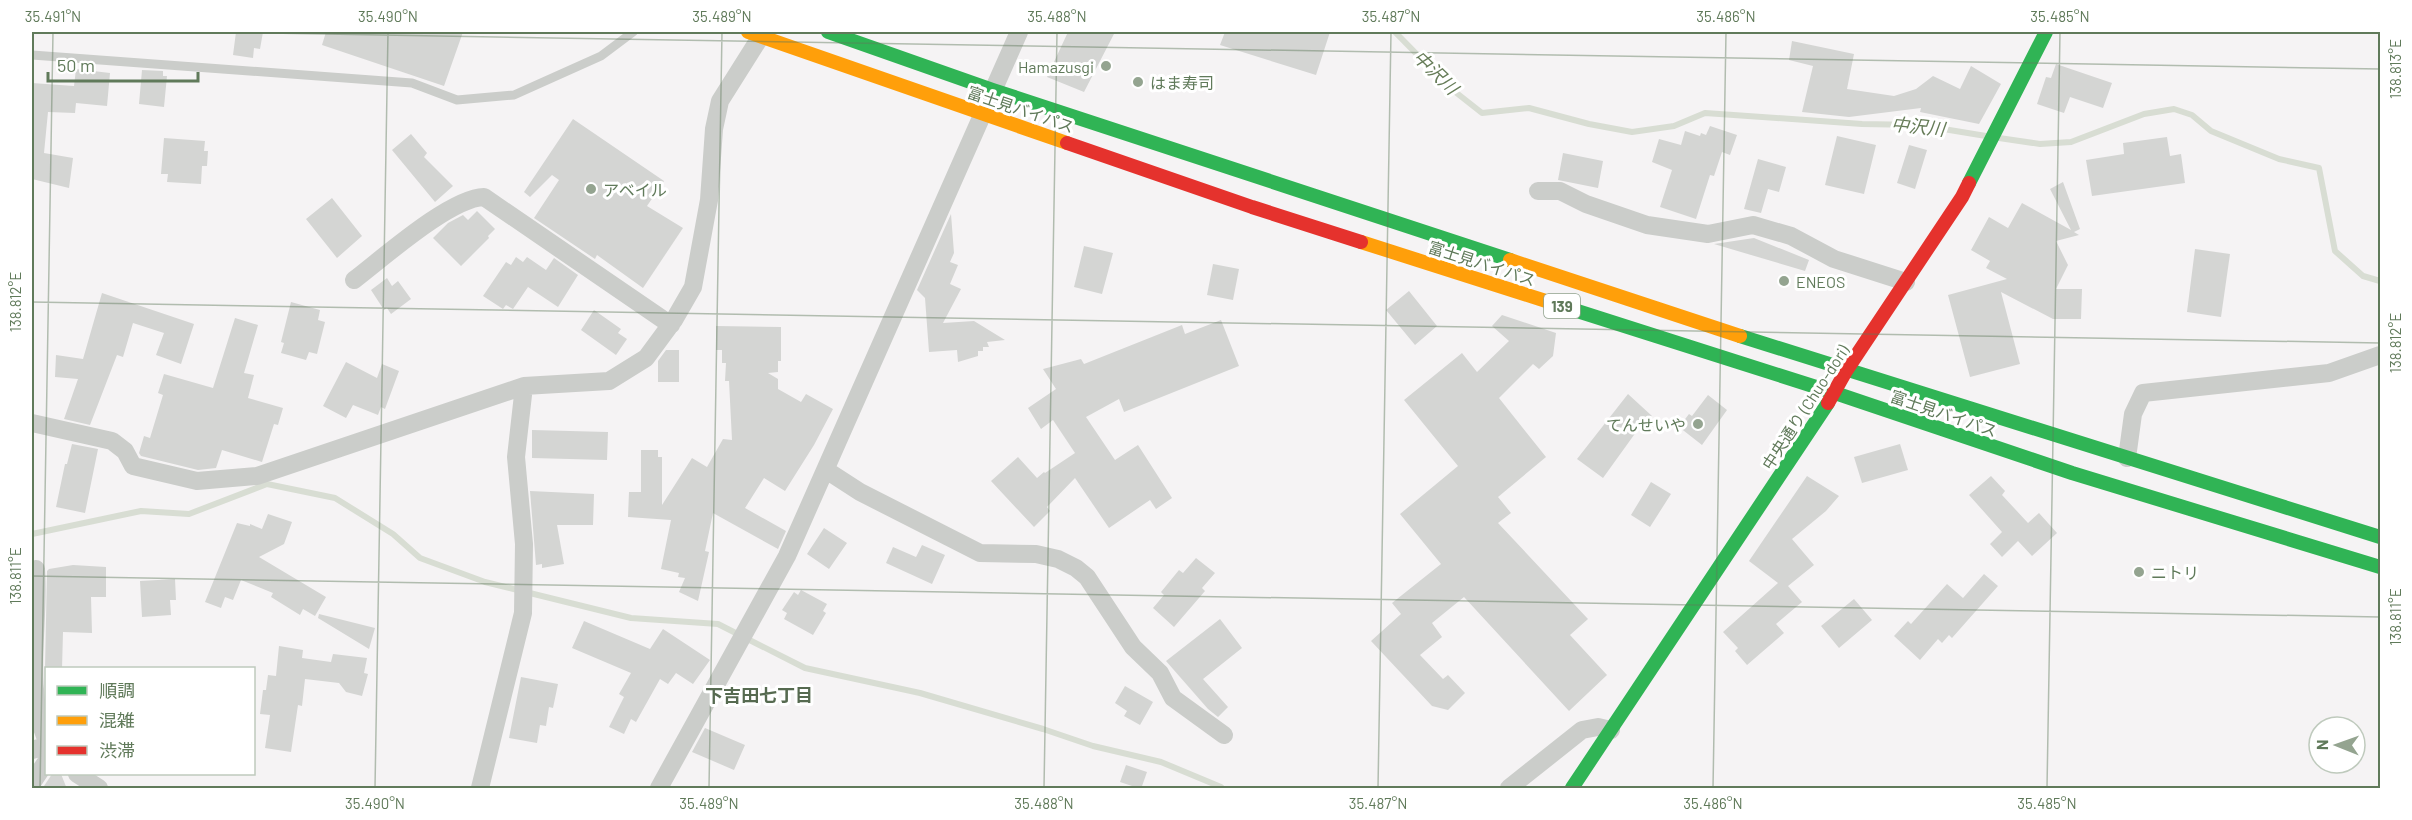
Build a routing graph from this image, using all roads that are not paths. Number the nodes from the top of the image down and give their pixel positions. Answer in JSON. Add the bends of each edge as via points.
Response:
{"nodes":[{"id":1,"x":633,"y":32,"type":"edge"},
{"id":2,"x":828,"y":32,"type":"edge"},
{"id":3,"x":1020,"y":32,"type":"edge"},
{"id":4,"x":2046,"y":32,"type":"edge"},
{"id":5,"x":755,"y":34,"type":"edge"},
{"id":6,"x":32,"y":55,"type":"edge"},
{"id":7,"x":993,"y":90,"type":"junction"},
{"id":8,"x":982,"y":114,"type":"junction"},
{"id":9,"x":1538,"y":191,"type":"dead end"},
{"id":10,"x":354,"y":280,"type":"dead end"},
{"id":11,"x":1906,"y":282,"type":"junction"},
{"id":12,"x":671,"y":325,"type":"junction"},
{"id":13,"x":2380,"y":355,"type":"edge"},
{"id":14,"x":1846,"y":372,"type":"junction"},
{"id":15,"x":524,"y":386,"type":"junction"},
{"id":16,"x":1835,"y":393,"type":"junction"},
{"id":17,"x":32,"y":423,"type":"edge"},
{"id":18,"x":2127,"y":458,"type":"junction"},
{"id":19,"x":826,"y":470,"type":"junction"},
{"id":20,"x":2380,"y":537,"type":"edge"},
{"id":21,"x":2380,"y":567,"type":"edge"},
{"id":22,"x":36,"y":569,"type":"dead end"},
{"id":23,"x":1611,"y":730,"type":"junction"},
{"id":24,"x":1224,"y":735,"type":"dead end"},
{"id":25,"x":45,"y":736,"type":"edge"},
{"id":26,"x":45,"y":764,"type":"edge"},
{"id":27,"x":78,"y":775,"type":"edge"},
{"id":28,"x":32,"y":783,"type":"edge"},
{"id":29,"x":99,"y":789,"type":"edge"},
{"id":30,"x":480,"y":789,"type":"edge"},
{"id":31,"x":659,"y":789,"type":"edge"},
{"id":32,"x":1509,"y":789,"type":"edge"},
{"id":33,"x":1572,"y":789,"type":"edge"}],
"edges":[{"from":1,"to":6,"type":"lane","via":[[601,56],[514,95],[457,100],[412,83]]},
{"from":2,"to":7,"type":"main road","name":"富士見バイパス","number":"139"},
{"from":3,"to":7,"type":"street"},
{"from":4,"to":11,"type":"main road","name":"中央通り (Chuo-dori)","via":[[1962,197]]},
{"from":5,"to":8,"type":"main road","name":"富士見バイパス","number":"139"},
{"from":5,"to":12,"type":"street","via":[[720,101],[709,200],[693,287]]},
{"from":7,"to":8,"type":"street"},
{"from":7,"to":14,"type":"main road","name":"富士見バイパス","number":"139"},
{"from":8,"to":16,"type":"main road","name":"富士見バイパス","number":"139","via":[[1251,207]]},
{"from":8,"to":19,"type":"street"},
{"from":9,"to":11,"type":"street","via":[[1560,191],[1647,225],[1695,233],[1753,225],[1791,236],[1834,259]]},
{"from":10,"to":12,"type":"street","via":[[443,214],[484,197]]},
{"from":11,"to":14,"type":"main road","name":"中央通り (Chuo-dori)"},
{"from":12,"to":15,"type":"street","via":[[646,358],[609,381]]},
{"from":13,"to":18,"type":"street","via":[[2329,372],[2144,393],[2133,414]]},
{"from":14,"to":16,"type":"main road","name":"中央通り (Chuo-dori)"},
{"from":14,"to":18,"type":"main road","name":"富士見バイパス","number":"139"},
{"from":15,"to":17,"type":"street","via":[[257,476],[197,481],[133,466],[112,441]]},
{"from":15,"to":30,"type":"street","via":[[516,457],[524,544],[523,613]]},
{"from":16,"to":21,"type":"main road","name":"富士見バイパス","number":"139","via":[[2072,473]]},
{"from":16,"to":23,"type":"main road","name":"中央通り (Chuo-dori)"},
{"from":18,"to":20,"type":"main road","name":"富士見バイパス","number":"139"},
{"from":19,"to":24,"type":"street","via":[[860,492],[980,553],[1036,554],[1076,568],[1088,577],[1133,647],[1160,673],[1173,698]]},
{"from":19,"to":31,"type":"street","via":[[787,556]]},
{"from":22,"to":25,"type":"street","via":[[35,696]]},
{"from":23,"to":32,"type":"street","via":[[1582,730]]},
{"from":23,"to":33,"type":"main road","name":"中央通り (Chuo-dori)"},
{"from":26,"to":28,"type":"street"},
{"from":27,"to":29,"type":"street"}]}
